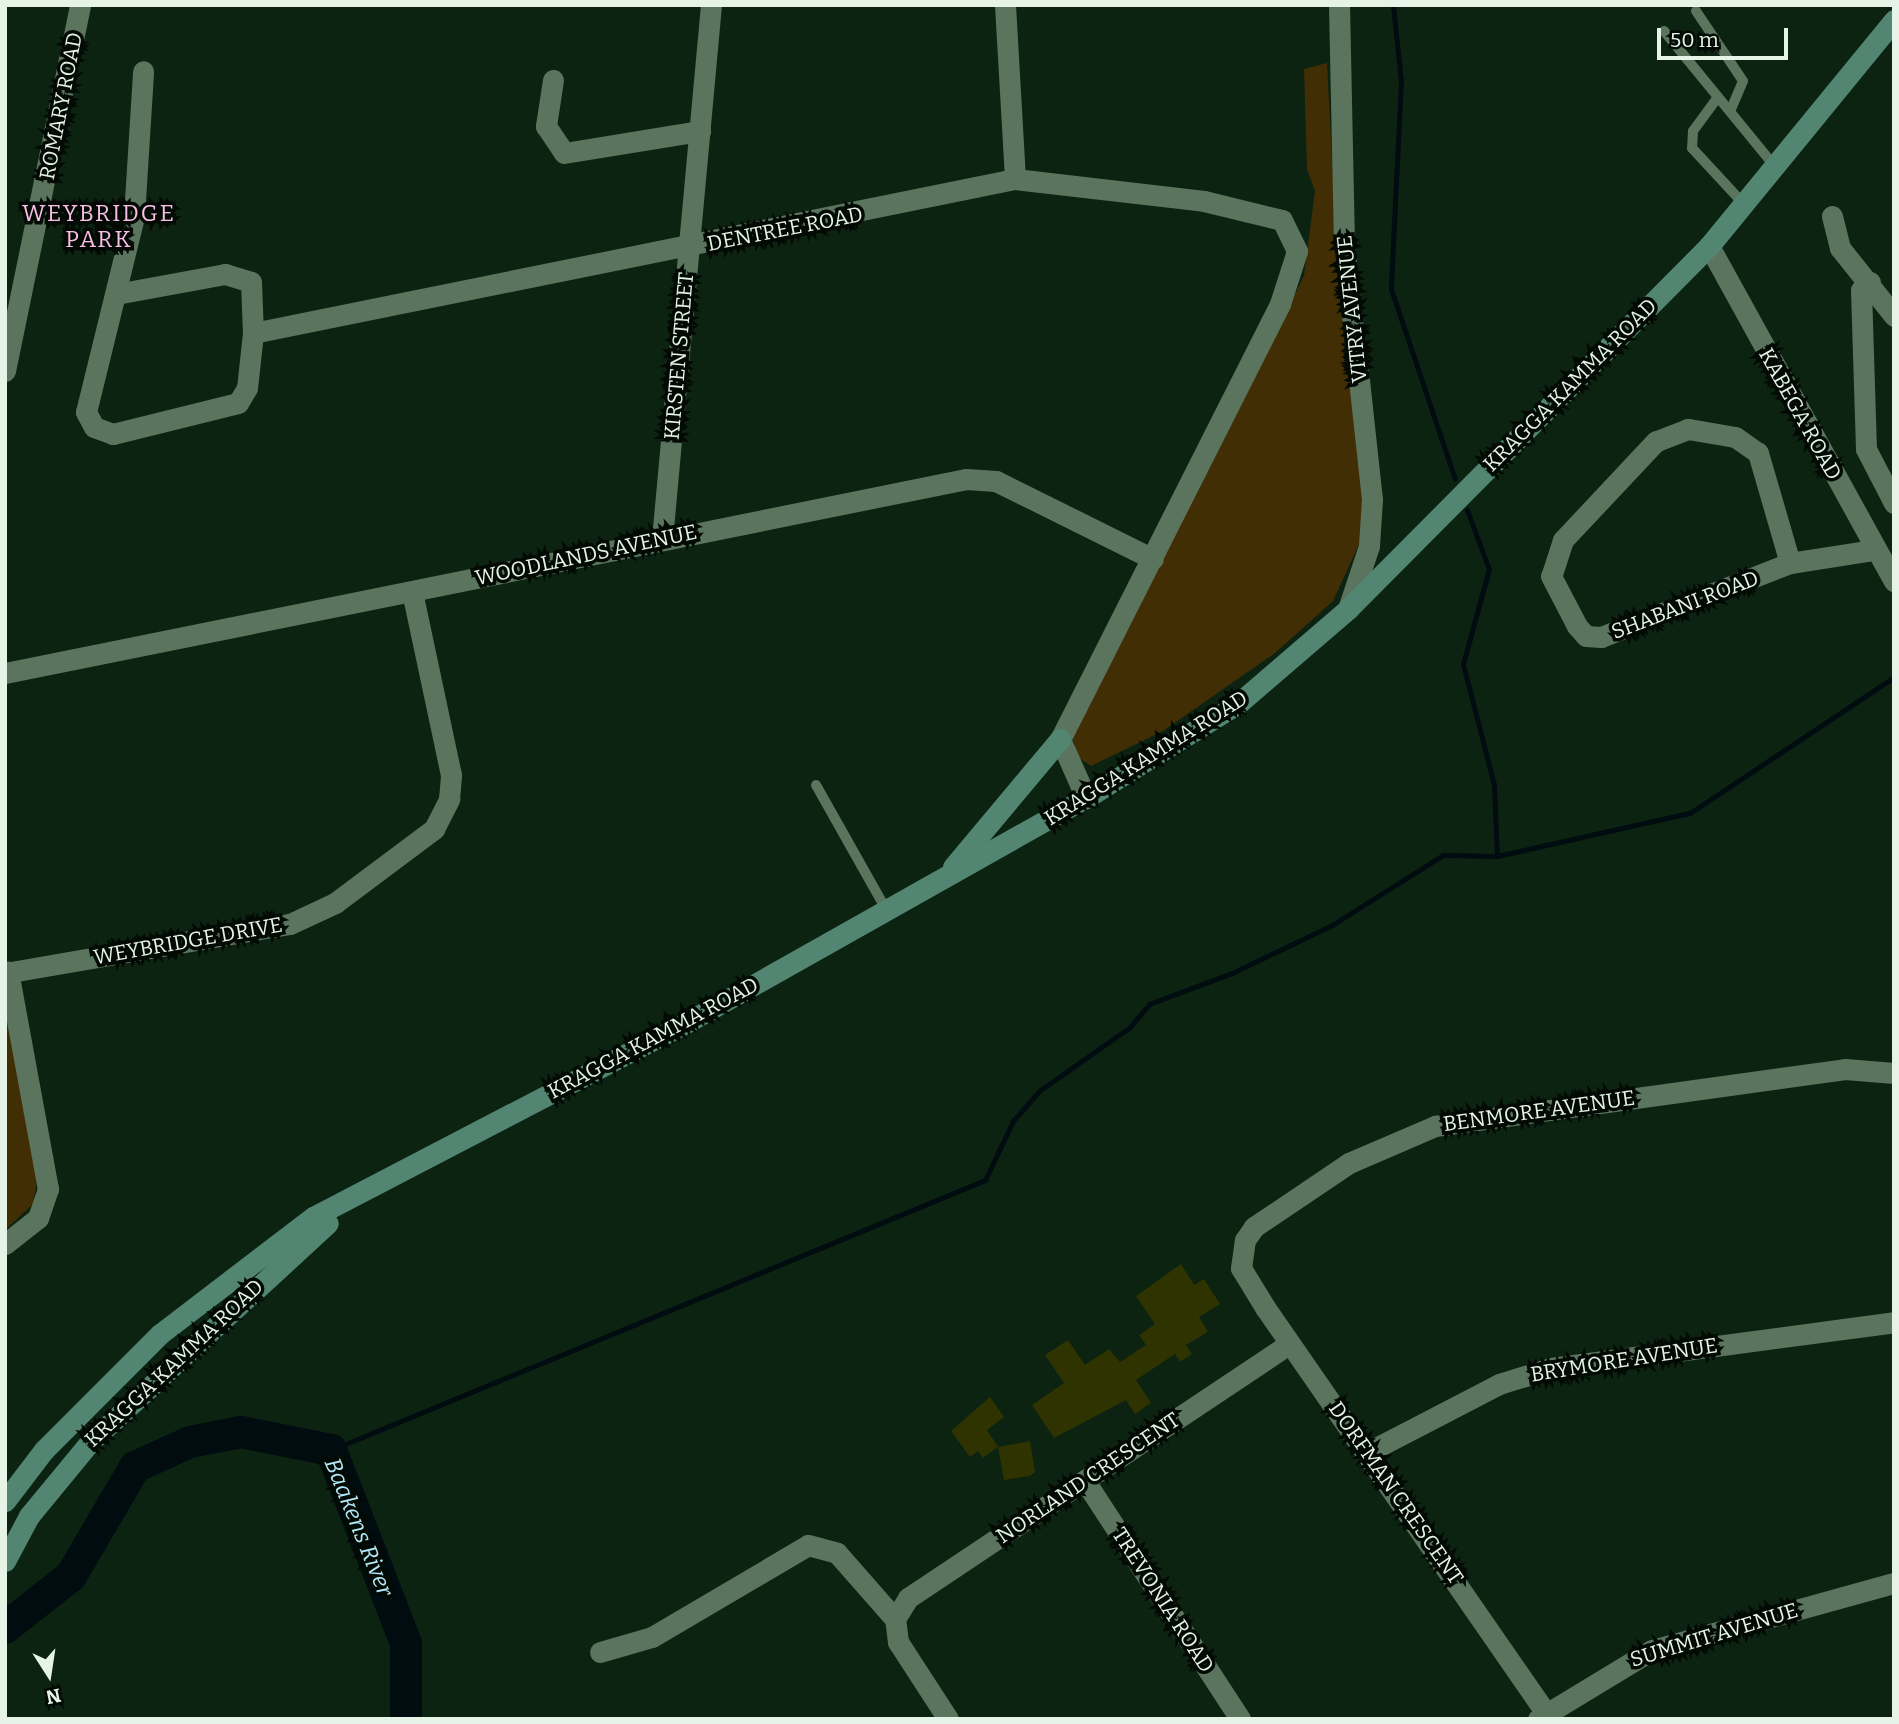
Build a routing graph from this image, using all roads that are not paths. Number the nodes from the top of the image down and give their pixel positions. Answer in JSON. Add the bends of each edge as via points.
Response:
{"nodes":[{"id":1,"x":80,"y":5,"type":"edge"},
{"id":2,"x":711,"y":5,"type":"edge"},
{"id":3,"x":1005,"y":5,"type":"edge"},
{"id":4,"x":1339,"y":5,"type":"edge"},
{"id":5,"x":1696,"y":11,"type":"dead end"},
{"id":6,"x":1894,"y":20,"type":"edge"},
{"id":7,"x":1664,"y":31,"type":"dead end"},
{"id":8,"x":143,"y":71,"type":"dead end"},
{"id":9,"x":553,"y":80,"type":"dead end"},
{"id":10,"x":1718,"y":97,"type":"junction"},
{"id":11,"x":1730,"y":111,"type":"junction"},
{"id":12,"x":700,"y":131,"type":"junction"},
{"id":13,"x":1773,"y":164,"type":"junction"},
{"id":14,"x":1015,"y":179,"type":"junction"},
{"id":15,"x":1743,"y":203,"type":"junction"},
{"id":16,"x":1832,"y":216,"type":"dead end"},
{"id":17,"x":1709,"y":246,"type":"junction"},
{"id":18,"x":690,"y":248,"type":"junction"},
{"id":19,"x":1870,"y":282,"type":"junction"},
{"id":20,"x":116,"y":294,"type":"junction"},
{"id":21,"x":1894,"y":316,"type":"edge"},
{"id":22,"x":253,"y":333,"type":"junction"},
{"id":23,"x":5,"y":371,"type":"edge"},
{"id":24,"x":1894,"y":503,"type":"edge"},
{"id":25,"x":662,"y":539,"type":"junction"},
{"id":26,"x":1874,"y":550,"type":"junction"},
{"id":27,"x":1153,"y":559,"type":"junction"},
{"id":28,"x":1790,"y":563,"type":"junction"},
{"id":29,"x":1894,"y":581,"type":"edge"},
{"id":30,"x":412,"y":592,"type":"junction"},
{"id":31,"x":1348,"y":609,"type":"junction"},
{"id":32,"x":5,"y":673,"type":"edge"},
{"id":33,"x":1060,"y":738,"type":"junction"},
{"id":34,"x":816,"y":785,"type":"dead end"},
{"id":35,"x":1086,"y":798,"type":"junction"},
{"id":36,"x":946,"y":877,"type":"junction"},
{"id":37,"x":886,"y":909,"type":"junction"},
{"id":38,"x":7,"y":973,"type":"edge"},
{"id":39,"x":1894,"y":1073,"type":"edge"},
{"id":40,"x":370,"y":1188,"type":"junction"},
{"id":41,"x":5,"y":1244,"type":"edge"},
{"id":42,"x":1241,"y":1268,"type":"joint"},
{"id":43,"x":1894,"y":1322,"type":"edge"},
{"id":44,"x":1289,"y":1344,"type":"junction"},
{"id":45,"x":1370,"y":1451,"type":"junction"},
{"id":46,"x":1085,"y":1481,"type":"junction"},
{"id":47,"x":5,"y":1500,"type":"edge"},
{"id":48,"x":5,"y":1561,"type":"edge"},
{"id":49,"x":1894,"y":1583,"type":"edge"},
{"id":50,"x":895,"y":1619,"type":"junction"},
{"id":51,"x":600,"y":1652,"type":"dead end"},
{"id":52,"x":1545,"y":1717,"type":"edge"},
{"id":53,"x":948,"y":1719,"type":"edge"},
{"id":54,"x":1240,"y":1719,"type":"edge"}],
"edges":[{"from":1,"to":23,"type":"street","name":"ROMARY ROAD"},
{"from":2,"to":12,"type":"street","name":"KIRSTEN STREET"},
{"from":3,"to":14,"type":"street"},
{"from":4,"to":31,"type":"street","name":"VITRY AVENUE","via":[[1344,242],[1372,499],[1369,546]]},
{"from":5,"to":11,"type":"lane","via":[[1743,81]]},
{"from":6,"to":13,"type":"main road","name":"KRAGGA KAMMA ROAD"},
{"from":7,"to":10,"type":"lane"},
{"from":8,"to":20,"type":"street","via":[[136,200]]},
{"from":9,"to":12,"type":"street","via":[[546,126],[564,153]]},
{"from":10,"to":11,"type":"lane"},
{"from":10,"to":15,"type":"lane","via":[[1693,131],[1692,148]]},
{"from":11,"to":13,"type":"lane"},
{"from":12,"to":18,"type":"street","name":"KIRSTEN STREET"},
{"from":13,"to":15,"type":"main road","name":"KRAGGA KAMMA ROAD"},
{"from":14,"to":18,"type":"street","name":"DENTREE ROAD"},
{"from":14,"to":27,"type":"street","name":"DENTREE ROAD","via":[[1240,207],[1282,220],[1297,251],[1280,304]]},
{"from":15,"to":17,"type":"main road","name":"KRAGGA KAMMA ROAD"},
{"from":16,"to":19,"type":"street","via":[[1840,247]]},
{"from":17,"to":26,"type":"street","name":"KABEGA ROAD"},
{"from":17,"to":31,"type":"main road","name":"KRAGGA KAMMA ROAD"},
{"from":18,"to":22,"type":"street","name":"DENTREE ROAD"},
{"from":18,"to":25,"type":"street","name":"KIRSTEN STREET"},
{"from":19,"to":21,"type":"street"},
{"from":19,"to":24,"type":"street","via":[[1861,290],[1866,449]]},
{"from":20,"to":22,"type":"street","via":[[236,276],[255,290]]},
{"from":20,"to":22,"type":"street","via":[[85,402],[89,421],[103,432],[238,403],[247,388]]},
{"from":25,"to":27,"type":"street","name":"WOODLANDS AVENUE","via":[[982,478]]},
{"from":25,"to":30,"type":"street","name":"WOODLANDS AVENUE"},
{"from":26,"to":28,"type":"street","name":"SHABANI ROAD"},
{"from":26,"to":29,"type":"street","name":"KABEGA ROAD"},
{"from":27,"to":33,"type":"street"},
{"from":28,"to":28,"type":"street","name":"SHABANI ROAD","via":[[1601,636],[1586,636],[1577,626],[1551,576],[1554,552],[1572,530],[1656,442],[1688,429],[1735,437],[1758,453]]},
{"from":30,"to":32,"type":"street","name":"WOODLANDS AVENUE"},
{"from":30,"to":38,"type":"street","name":"WEYBRIDGE DRIVE","via":[[451,775],[449,799],[435,829],[335,903],[290,924]]},
{"from":31,"to":35,"type":"main road","name":"KRAGGA KAMMA ROAD","via":[[1240,702]]},
{"from":33,"to":35,"type":"street"},
{"from":33,"to":36,"type":"main road"},
{"from":34,"to":37,"type":"lane"},
{"from":35,"to":36,"type":"main road","name":"KRAGGA KAMMA ROAD"},
{"from":36,"to":37,"type":"main road","name":"KRAGGA KAMMA ROAD"},
{"from":37,"to":40,"type":"main road","name":"KRAGGA KAMMA ROAD"},
{"from":38,"to":41,"type":"street","via":[[48,1189],[38,1219]]},
{"from":39,"to":42,"type":"street","name":"BENMORE AVENUE","via":[[1821,1071],[1435,1126],[1349,1163],[1254,1227],[1240,1251]]},
{"from":40,"to":47,"type":"main road","name":"KRAGGA KAMMA ROAD","via":[[240,1268],[160,1334],[44,1450]]},
{"from":40,"to":48,"type":"main road","name":"KRAGGA KAMMA ROAD","via":[[90,1442],[29,1516]]},
{"from":42,"to":44,"type":"street","name":"DORFMAN CRESCENT"},
{"from":43,"to":45,"type":"street","name":"BRYMORE AVENUE","via":[[1551,1368],[1499,1384]]},
{"from":44,"to":45,"type":"street","name":"DORFMAN CRESCENT"},
{"from":44,"to":46,"type":"street","name":"NORLAND CRESCENT"},
{"from":45,"to":52,"type":"street","name":"DORFMAN CRESCENT"},
{"from":46,"to":50,"type":"street","name":"NORLAND CRESCENT","via":[[914,1594]]},
{"from":46,"to":54,"type":"street","name":"TREVONIA ROAD"},
{"from":49,"to":52,"type":"street","name":"SUMMIT AVENUE","via":[[1652,1650]]},
{"from":50,"to":51,"type":"street","via":[[837,1553],[808,1545],[652,1637]]},
{"from":50,"to":53,"type":"street","via":[[908,1662]]}]}
